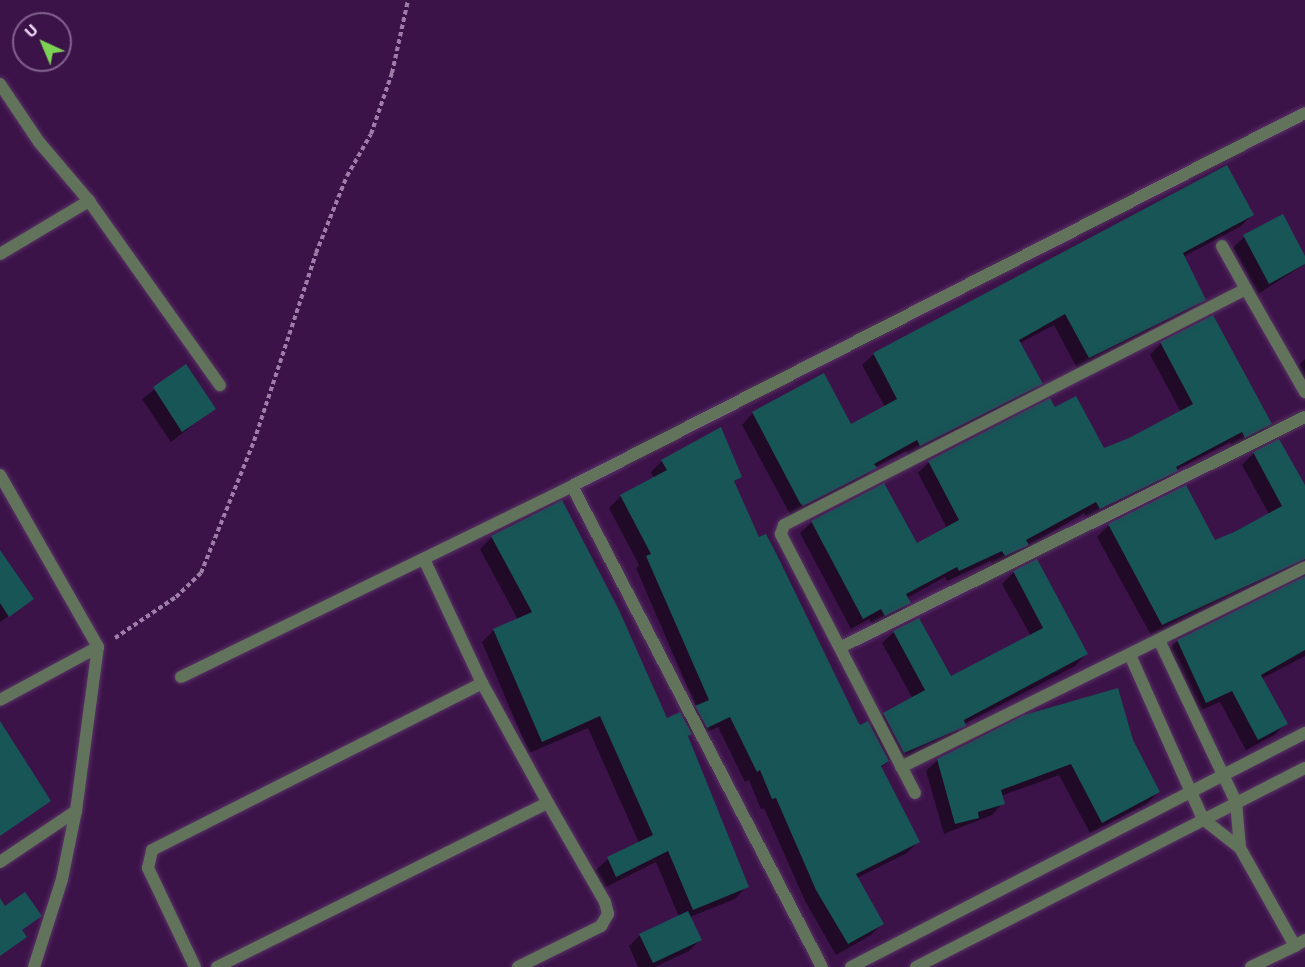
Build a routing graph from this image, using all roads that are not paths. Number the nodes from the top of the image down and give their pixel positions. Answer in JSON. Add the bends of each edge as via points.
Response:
{"nodes":[{"id":1,"x":0,"y":84,"type":"edge"},
{"id":2,"x":1305,"y":113,"type":"edge"},
{"id":3,"x":89,"y":201,"type":"junction"},
{"id":4,"x":1222,"y":246,"type":"dead end"},
{"id":5,"x":2,"y":247,"type":"edge"},
{"id":6,"x":1246,"y":289,"type":"junction"},
{"id":7,"x":220,"y":385,"type":"dead end"},
{"id":8,"x":1305,"y":392,"type":"edge"},
{"id":9,"x":1305,"y":417,"type":"edge"},
{"id":10,"x":0,"y":475,"type":"edge"},
{"id":11,"x":572,"y":486,"type":"junction"},
{"id":12,"x":424,"y":559,"type":"junction"},
{"id":13,"x":1305,"y":567,"type":"edge"},
{"id":14,"x":1159,"y":640,"type":"junction"},
{"id":15,"x":98,"y":647,"type":"junction"},
{"id":16,"x":841,"y":647,"type":"junction"},
{"id":17,"x":1130,"y":655,"type":"junction"},
{"id":18,"x":181,"y":676,"type":"dead end"},
{"id":19,"x":482,"y":683,"type":"junction"},
{"id":20,"x":0,"y":700,"type":"edge"},
{"id":21,"x":1305,"y":733,"type":"edge"},
{"id":22,"x":901,"y":767,"type":"junction"},
{"id":23,"x":1305,"y":768,"type":"edge"},
{"id":24,"x":1224,"y":774,"type":"junction"},
{"id":25,"x":1191,"y":789,"type":"junction"},
{"id":26,"x":915,"y":793,"type":"dead end"},
{"id":27,"x":1236,"y":802,"type":"junction"},
{"id":28,"x":548,"y":803,"type":"junction"},
{"id":29,"x":76,"y":811,"type":"junction"},
{"id":30,"x":1203,"y":819,"type":"junction"},
{"id":31,"x":1240,"y":848,"type":"junction"},
{"id":32,"x":0,"y":862,"type":"edge"},
{"id":33,"x":1300,"y":943,"type":"edge"},
{"id":34,"x":34,"y":967,"type":"edge"},
{"id":35,"x":195,"y":967,"type":"edge"},
{"id":36,"x":217,"y":967,"type":"edge"},
{"id":37,"x":518,"y":967,"type":"edge"},
{"id":38,"x":822,"y":967,"type":"edge"},
{"id":39,"x":850,"y":967,"type":"edge"},
{"id":40,"x":916,"y":967,"type":"edge"},
{"id":41,"x":1251,"y":967,"type":"edge"}],
"edges":[{"from":1,"to":3,"type":"street","via":[[39,142]]},
{"from":2,"to":11,"type":"street"},
{"from":3,"to":5,"type":"street"},
{"from":3,"to":7,"type":"street"},
{"from":4,"to":6,"type":"street"},
{"from":6,"to":8,"type":"street"},
{"from":6,"to":16,"type":"street","via":[[784,525],[781,534]]},
{"from":9,"to":16,"type":"street"},
{"from":10,"to":15,"type":"street"},
{"from":11,"to":12,"type":"street"},
{"from":11,"to":38,"type":"street"},
{"from":12,"to":18,"type":"street"},
{"from":12,"to":19,"type":"street"},
{"from":13,"to":14,"type":"street"},
{"from":14,"to":17,"type":"street"},
{"from":14,"to":24,"type":"street"},
{"from":15,"to":20,"type":"street"},
{"from":15,"to":29,"type":"street"},
{"from":16,"to":22,"type":"street"},
{"from":17,"to":22,"type":"street"},
{"from":17,"to":25,"type":"street"},
{"from":19,"to":28,"type":"street"},
{"from":19,"to":35,"type":"street","via":[[152,850],[148,868]]},
{"from":21,"to":24,"type":"street"},
{"from":22,"to":26,"type":"street"},
{"from":23,"to":27,"type":"street"},
{"from":24,"to":25,"type":"street"},
{"from":24,"to":27,"type":"street"},
{"from":25,"to":30,"type":"street"},
{"from":25,"to":39,"type":"street"},
{"from":27,"to":30,"type":"street"},
{"from":27,"to":31,"type":"street"},
{"from":28,"to":36,"type":"street"},
{"from":28,"to":37,"type":"street","via":[[608,914],[601,926]]},
{"from":29,"to":32,"type":"street"},
{"from":29,"to":34,"type":"street","via":[[62,879]]},
{"from":30,"to":31,"type":"street"},
{"from":30,"to":40,"type":"street"},
{"from":31,"to":33,"type":"street"},
{"from":33,"to":41,"type":"street"}]}
